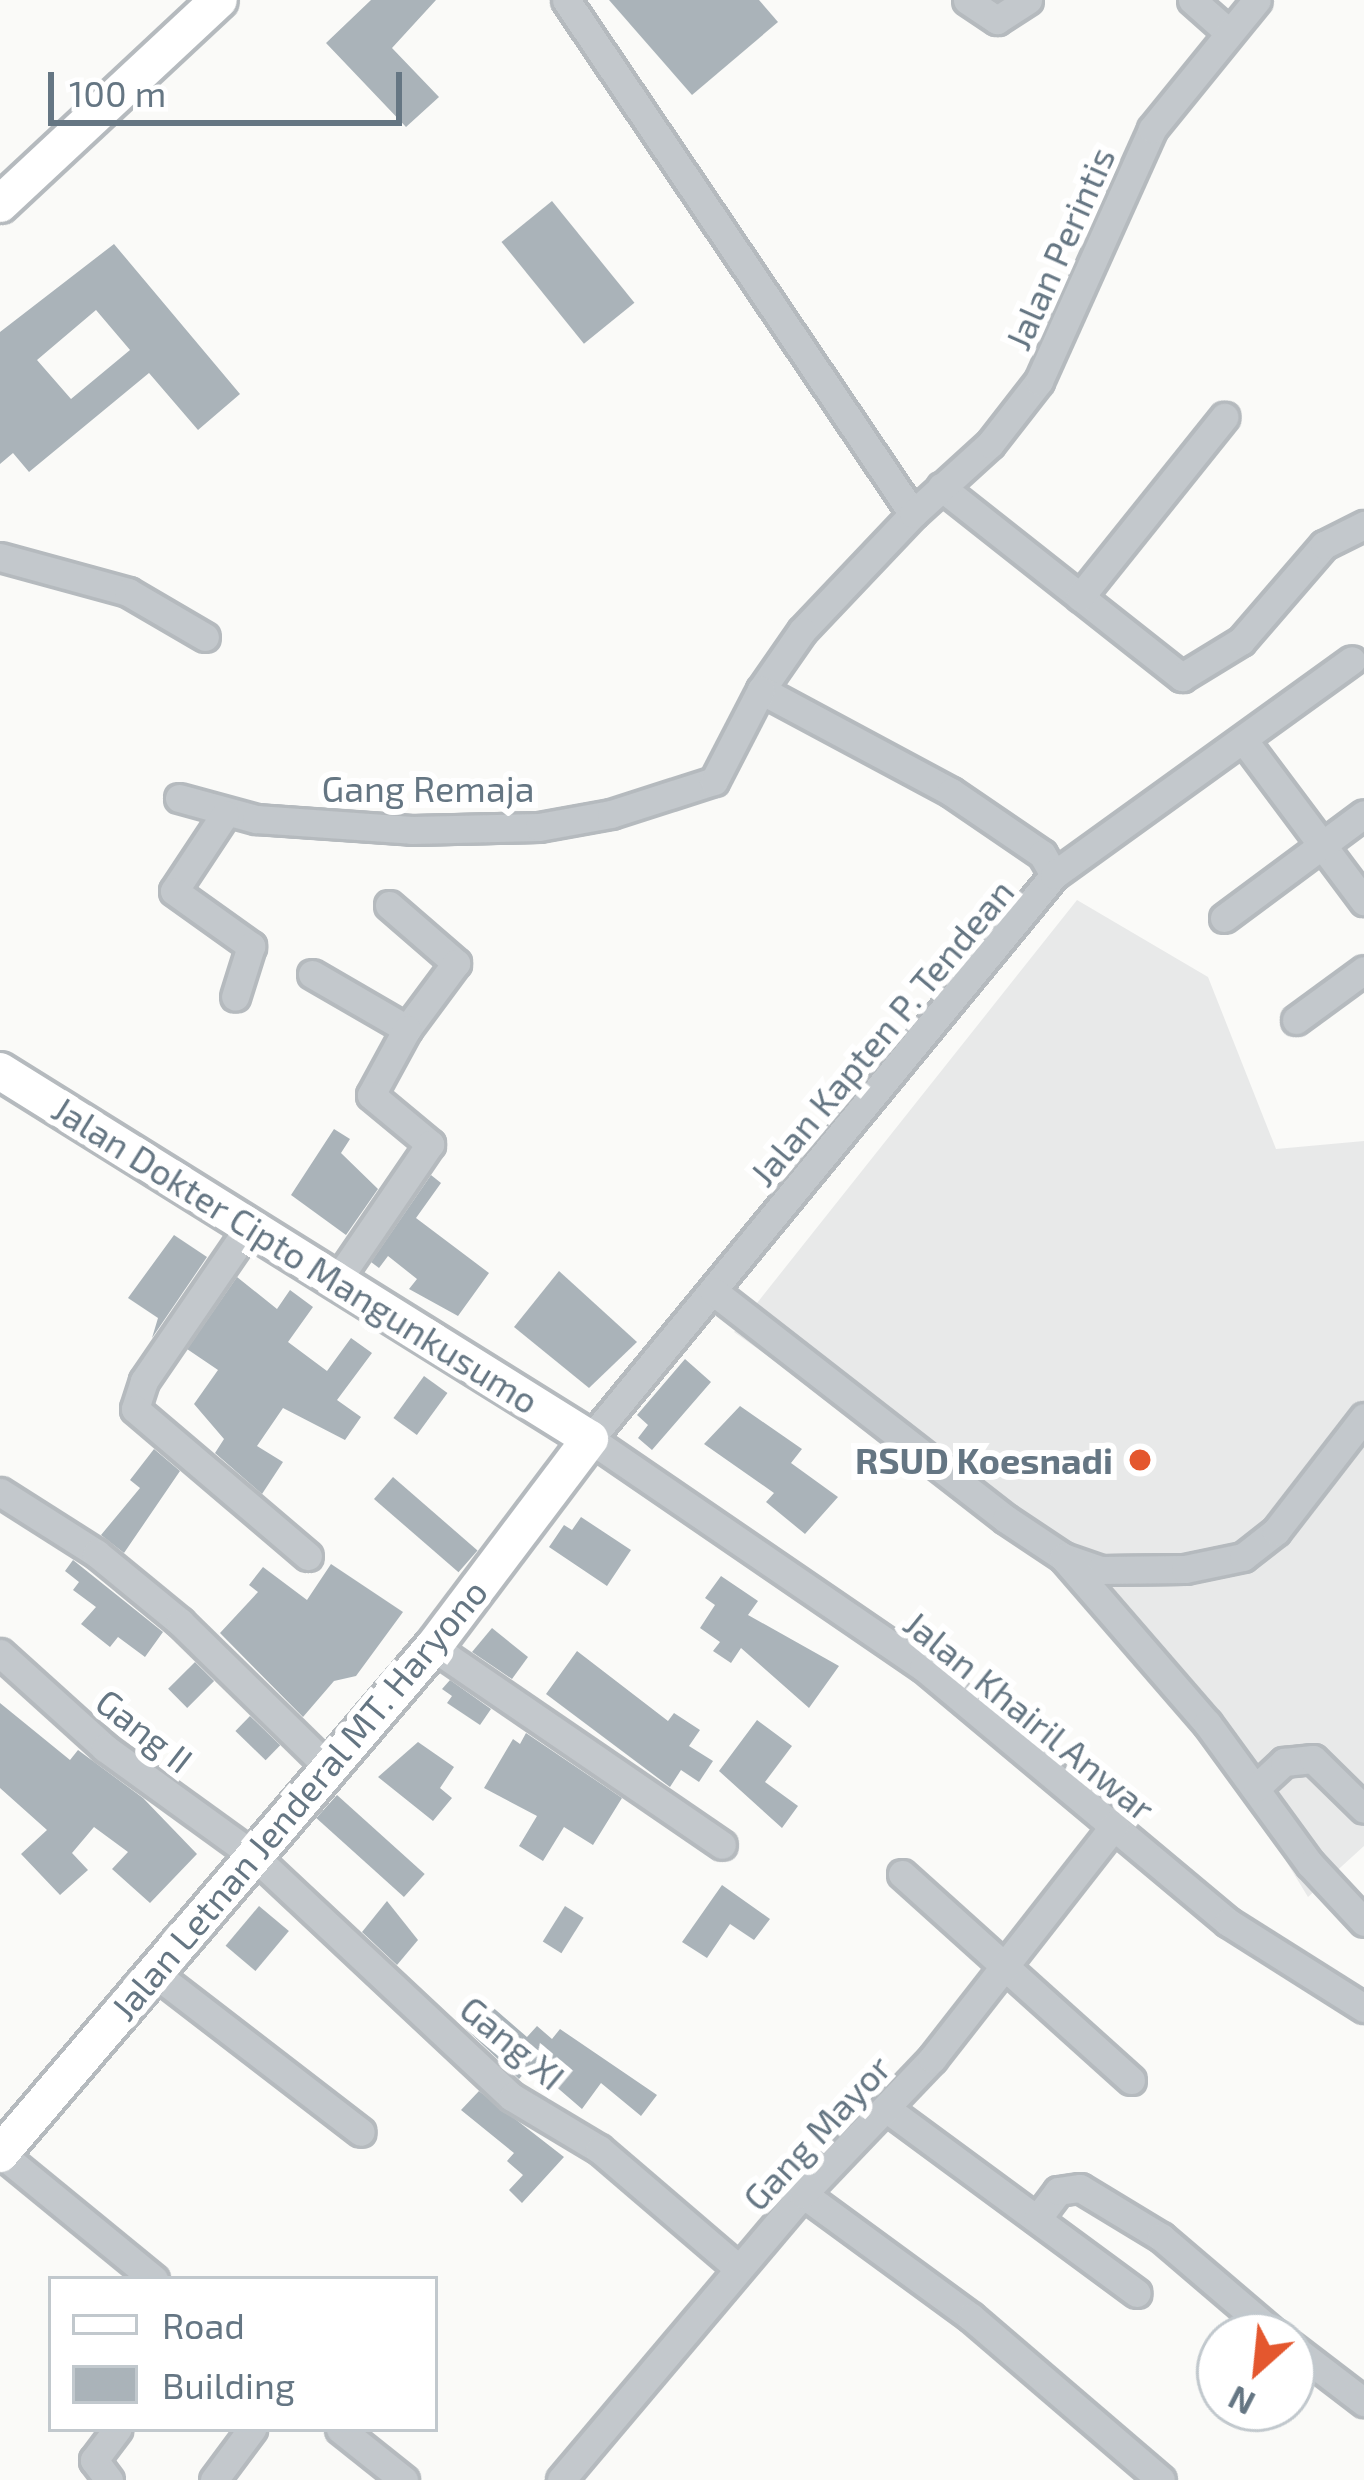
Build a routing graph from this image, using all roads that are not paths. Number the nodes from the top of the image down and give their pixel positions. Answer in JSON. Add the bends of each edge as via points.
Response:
{"nodes":[{"id":1,"x":219,"y":0,"type":"edge"},
{"id":2,"x":566,"y":0,"type":"edge"},
{"id":3,"x":968,"y":0,"type":"edge"},
{"id":4,"x":1028,"y":0,"type":"edge"},
{"id":5,"x":1192,"y":0,"type":"edge"},
{"id":6,"x":1257,"y":0,"type":"edge"},
{"id":7,"x":1227,"y":32,"type":"junction"},
{"id":8,"x":0,"y":203,"type":"edge"},
{"id":9,"x":1224,"y":417,"type":"dead end"},
{"id":10,"x":941,"y":488,"type":"junction"},
{"id":11,"x":913,"y":514,"type":"junction"},
{"id":12,"x":1364,"y":525,"type":"edge"},
{"id":13,"x":0,"y":557,"type":"edge"},
{"id":14,"x":1080,"y":597,"type":"junction"},
{"id":15,"x":205,"y":637,"type":"dead end"},
{"id":16,"x":1352,"y":660,"type":"dead end"},
{"id":17,"x":761,"y":690,"type":"junction"},
{"id":18,"x":1245,"y":742,"type":"junction"},
{"id":19,"x":179,"y":798,"type":"dead end"},
{"id":20,"x":225,"y":814,"type":"junction"},
{"id":21,"x":1364,"y":814,"type":"edge"},
{"id":22,"x":1322,"y":844,"type":"junction"},
{"id":23,"x":1063,"y":869,"type":"junction"},
{"id":24,"x":1364,"y":901,"type":"edge"},
{"id":25,"x":388,"y":905,"type":"dead end"},
{"id":26,"x":1224,"y":918,"type":"dead end"},
{"id":27,"x":1364,"y":970,"type":"edge"},
{"id":28,"x":312,"y":974,"type":"dead end"},
{"id":29,"x":235,"y":997,"type":"dead end"},
{"id":30,"x":1296,"y":1020,"type":"dead end"},
{"id":31,"x":407,"y":1029,"type":"junction"},
{"id":32,"x":0,"y":1071,"type":"edge"},
{"id":33,"x":250,"y":1226,"type":"junction"},
{"id":34,"x":338,"y":1279,"type":"junction"},
{"id":35,"x":713,"y":1292,"type":"junction"},
{"id":36,"x":1359,"y":1432,"type":"edge"},
{"id":37,"x":590,"y":1439,"type":"junction"},
{"id":38,"x":0,"y":1492,"type":"edge"},
{"id":39,"x":308,"y":1556,"type":"dead end"},
{"id":40,"x":1063,"y":1557,"type":"junction"},
{"id":41,"x":433,"y":1647,"type":"junction"},
{"id":42,"x":0,"y":1653,"type":"edge"},
{"id":43,"x":330,"y":1769,"type":"junction"},
{"id":44,"x":1257,"y":1787,"type":"junction"},
{"id":45,"x":1364,"y":1809,"type":"edge"},
{"id":46,"x":1114,"y":1826,"type":"junction"},
{"id":47,"x":722,"y":1845,"type":"dead end"},
{"id":48,"x":253,"y":1855,"type":"junction"},
{"id":49,"x":902,"y":1874,"type":"dead end"},
{"id":50,"x":1364,"y":1922,"type":"edge"},
{"id":51,"x":1005,"y":1959,"type":"junction"},
{"id":52,"x":154,"y":1972,"type":"junction"},
{"id":53,"x":1364,"y":2008,"type":"edge"},
{"id":54,"x":1131,"y":2080,"type":"dead end"},
{"id":55,"x":887,"y":2109,"type":"junction"},
{"id":56,"x":361,"y":2132,"type":"dead end"},
{"id":57,"x":0,"y":2153,"type":"edge"},
{"id":58,"x":803,"y":2194,"type":"junction"},
{"id":59,"x":1037,"y":2219,"type":"junction"},
{"id":60,"x":739,"y":2270,"type":"junction"},
{"id":61,"x":150,"y":2276,"type":"edge"},
{"id":62,"x":1137,"y":2293,"type":"dead end"},
{"id":63,"x":1249,"y":2312,"type":"edge"},
{"id":64,"x":1316,"y":2366,"type":"edge"},
{"id":65,"x":1364,"y":2402,"type":"edge"},
{"id":66,"x":115,"y":2432,"type":"edge"},
{"id":67,"x":250,"y":2432,"type":"edge"},
{"id":68,"x":344,"y":2432,"type":"edge"},
{"id":69,"x":109,"y":2480,"type":"edge"},
{"id":70,"x":214,"y":2480,"type":"edge"},
{"id":71,"x":404,"y":2480,"type":"edge"},
{"id":72,"x":561,"y":2480,"type":"edge"},
{"id":73,"x":1161,"y":2480,"type":"edge"}],
"edges":[{"from":1,"to":8,"type":"main road"},
{"from":2,"to":11,"type":"street"},
{"from":3,"to":4,"type":"street","via":[[997,20]]},
{"from":5,"to":7,"type":"street"},
{"from":6,"to":7,"type":"street","name":"Jalan Perintis"},
{"from":7,"to":10,"type":"street","name":"Jalan Perintis","via":[[1152,129],[1039,381],[1013,420]]},
{"from":9,"to":14,"type":"street"},
{"from":10,"to":11,"type":"street","name":"Jalan Perintis"},
{"from":10,"to":14,"type":"street"},
{"from":11,"to":17,"type":"street","via":[[802,631]]},
{"from":12,"to":14,"type":"street","via":[[1324,545],[1256,627],[1182,677]]},
{"from":13,"to":15,"type":"street","via":[[128,592]]},
{"from":16,"to":18,"type":"street"},
{"from":17,"to":20,"type":"street","name":"Gang Remaja","via":[[714,781],[611,814],[481,831]]},
{"from":17,"to":23,"type":"street","name":"Jalan Kapten P. Tendean","via":[[951,792]]},
{"from":18,"to":22,"type":"street"},
{"from":18,"to":23,"type":"street"},
{"from":19,"to":20,"type":"street","name":"Gang Remaja"},
{"from":20,"to":29,"type":"street","via":[[174,891],[251,946]]},
{"from":21,"to":22,"type":"street"},
{"from":22,"to":24,"type":"street"},
{"from":22,"to":26,"type":"street"},
{"from":23,"to":35,"type":"street","name":"Jalan Kapten P. Tendean"},
{"from":25,"to":31,"type":"street","via":[[457,963]]},
{"from":27,"to":30,"type":"street"},
{"from":28,"to":31,"type":"street"},
{"from":31,"to":34,"type":"street","via":[[371,1095],[427,1137],[429,1150]]},
{"from":32,"to":33,"type":"main road","name":"Jalan Dokter Cipto Mangunkusumo"},
{"from":33,"to":34,"type":"main road","name":"Jalan Dokter Cipto Mangunkusumo"},
{"from":33,"to":39,"type":"street","via":[[144,1381],[135,1409]]},
{"from":34,"to":37,"type":"main road","name":"Jalan Dokter Cipto Mangunkusumo"},
{"from":35,"to":37,"type":"street","name":"Jalan Kapten P. Tendean"},
{"from":35,"to":40,"type":"street"},
{"from":36,"to":40,"type":"street","via":[[1276,1531],[1243,1557],[1116,1572]]},
{"from":37,"to":41,"type":"main road","name":"Jalan Letnan Jenderal MT. Haryono"},
{"from":37,"to":46,"type":"street","name":"Jalan Khairil Anwar","via":[[923,1667]]},
{"from":38,"to":43,"type":"street","via":[[96,1553],[180,1622]]},
{"from":40,"to":44,"type":"street"},
{"from":41,"to":43,"type":"main road","name":"Jalan Letnan Jenderal MT. Haryono"},
{"from":41,"to":47,"type":"street"},
{"from":42,"to":48,"type":"street","name":"Gang II","via":[[105,1748]]},
{"from":43,"to":48,"type":"main road","name":"Jalan Letnan Jenderal MT. Haryono"},
{"from":44,"to":45,"type":"street","via":[[1284,1762],[1312,1760]]},
{"from":44,"to":50,"type":"street","via":[[1310,1864]]},
{"from":46,"to":51,"type":"street","name":"Gang Mayor"},
{"from":46,"to":53,"type":"street","name":"Jalan Khairil Anwar","via":[[1228,1922]]},
{"from":48,"to":52,"type":"main road","name":"Jalan Letnan Jenderal MT. Haryono"},
{"from":48,"to":60,"type":"street","name":"Gang XI","via":[[512,2096],[599,2149]]},
{"from":49,"to":51,"type":"street"},
{"from":51,"to":54,"type":"street"},
{"from":51,"to":55,"type":"street","name":"Gang Mayor"},
{"from":52,"to":56,"type":"street"},
{"from":52,"to":57,"type":"main road","name":"Jalan Letnan Jenderal MT. Haryono"},
{"from":55,"to":58,"type":"street","name":"Gang Mayor"},
{"from":55,"to":59,"type":"street"},
{"from":57,"to":61,"type":"street"},
{"from":58,"to":60,"type":"street","name":"Gang Mayor"},
{"from":58,"to":73,"type":"street","via":[[971,2317]]},
{"from":59,"to":62,"type":"street"},
{"from":59,"to":63,"type":"street","via":[[1058,2191],[1080,2188],[1161,2237]]},
{"from":60,"to":72,"type":"street","name":"Gang Mayor"},
{"from":64,"to":65,"type":"street"},
{"from":66,"to":69,"type":"street","via":[[94,2460]]},
{"from":67,"to":70,"type":"street"},
{"from":68,"to":71,"type":"street"}]}
